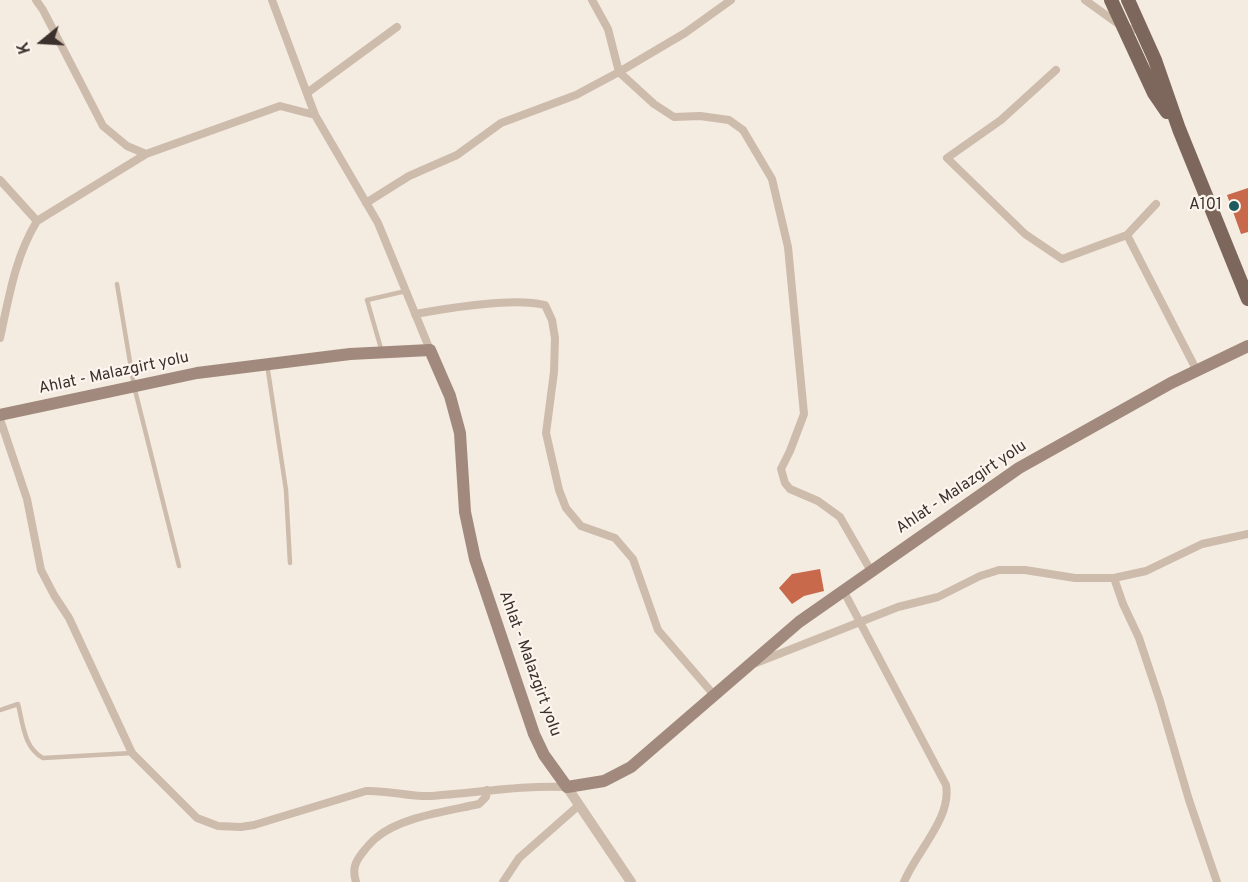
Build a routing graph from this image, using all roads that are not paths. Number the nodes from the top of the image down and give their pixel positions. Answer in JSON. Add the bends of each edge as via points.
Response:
{"nodes":[{"id":1,"x":36,"y":0,"type":"edge"},
{"id":2,"x":272,"y":0,"type":"edge"},
{"id":3,"x":592,"y":0,"type":"edge"},
{"id":4,"x":731,"y":0,"type":"edge"},
{"id":5,"x":1085,"y":0,"type":"edge"},
{"id":6,"x":1111,"y":0,"type":"edge"},
{"id":7,"x":1128,"y":0,"type":"edge"},
{"id":8,"x":397,"y":27,"type":"dead end"},
{"id":9,"x":1124,"y":28,"type":"junction"},
{"id":10,"x":1141,"y":30,"type":"junction"},
{"id":11,"x":1056,"y":70,"type":"dead end"},
{"id":12,"x":619,"y":72,"type":"junction"},
{"id":13,"x":307,"y":93,"type":"junction"},
{"id":14,"x":315,"y":115,"type":"junction"},
{"id":15,"x":1179,"y":129,"type":"junction"},
{"id":16,"x":146,"y":154,"type":"junction"},
{"id":17,"x":0,"y":180,"type":"edge"},
{"id":18,"x":366,"y":202,"type":"junction"},
{"id":19,"x":1156,"y":204,"type":"dead end"},
{"id":20,"x":37,"y":221,"type":"junction"},
{"id":21,"x":1127,"y":235,"type":"junction"},
{"id":22,"x":1244,"y":280,"type":"edge"},
{"id":23,"x":117,"y":284,"type":"dead end"},
{"id":24,"x":406,"y":291,"type":"junction"},
{"id":25,"x":1248,"y":299,"type":"edge"},
{"id":26,"x":415,"y":314,"type":"junction"},
{"id":27,"x":0,"y":338,"type":"edge"},
{"id":28,"x":1248,"y":346,"type":"edge"},
{"id":29,"x":430,"y":350,"type":"junction"},
{"id":30,"x":382,"y":352,"type":"junction"},
{"id":31,"x":267,"y":364,"type":"junction"},
{"id":32,"x":1197,"y":370,"type":"junction"},
{"id":33,"x":134,"y":387,"type":"junction"},
{"id":34,"x":0,"y":417,"type":"edge"},
{"id":35,"x":1248,"y":534,"type":"edge"},
{"id":36,"x":290,"y":563,"type":"dead end"},
{"id":37,"x":179,"y":566,"type":"dead end"},
{"id":38,"x":871,"y":571,"type":"junction"},
{"id":39,"x":1114,"y":578,"type":"junction"},
{"id":40,"x":843,"y":590,"type":"junction"},
{"id":41,"x":862,"y":622,"type":"junction"},
{"id":42,"x":744,"y":668,"type":"junction"},
{"id":43,"x":714,"y":695,"type":"junction"},
{"id":44,"x":0,"y":710,"type":"edge"},
{"id":45,"x":132,"y":753,"type":"junction"},
{"id":46,"x":567,"y":787,"type":"junction"},
{"id":47,"x":487,"y":790,"type":"junction"},
{"id":48,"x":578,"y":806,"type":"junction"},
{"id":49,"x":356,"y":882,"type":"edge"},
{"id":50,"x":503,"y":882,"type":"edge"},
{"id":51,"x":632,"y":882,"type":"edge"},
{"id":52,"x":904,"y":882,"type":"edge"},
{"id":53,"x":1217,"y":882,"type":"edge"}],
"edges":[{"from":1,"to":16,"type":"street","via":[[103,126],[128,146]]},
{"from":2,"to":13,"type":"street"},
{"from":3,"to":12,"type":"street","via":[[608,29]]},
{"from":4,"to":12,"type":"street"},
{"from":5,"to":9,"type":"street"},
{"from":6,"to":9,"type":"main road"},
{"from":7,"to":10,"type":"main road"},
{"from":8,"to":13,"type":"street"},
{"from":9,"to":10,"type":"street"},
{"from":9,"to":15,"type":"main road","via":[[1154,93]]},
{"from":10,"to":15,"type":"main road"},
{"from":11,"to":21,"type":"street","via":[[1001,120],[947,158],[1025,234],[1062,259]]},
{"from":12,"to":18,"type":"street","via":[[576,95],[501,123],[457,155],[409,176]]},
{"from":12,"to":38,"type":"street","via":[[674,117],[729,120],[743,130],[772,179],[788,247],[804,414],[781,469],[790,489],[818,501],[840,518]]},
{"from":13,"to":14,"type":"street"},
{"from":14,"to":16,"type":"street","via":[[280,106]]},
{"from":14,"to":18,"type":"street"},
{"from":15,"to":22,"type":"main road"},
{"from":16,"to":20,"type":"street"},
{"from":17,"to":20,"type":"street"},
{"from":18,"to":24,"type":"street"},
{"from":19,"to":21,"type":"street"},
{"from":20,"to":27,"type":"street","via":[[21,251]]},
{"from":21,"to":32,"type":"street"},
{"from":22,"to":25,"type":"main road"},
{"from":23,"to":33,"type":"lane"},
{"from":24,"to":26,"type":"street"},
{"from":24,"to":30,"type":"lane","via":[[367,300]]},
{"from":26,"to":29,"type":"street"},
{"from":26,"to":43,"type":"street","via":[[531,302],[545,305],[555,338],[546,433],[566,508],[581,526],[615,538],[633,559],[658,630]]},
{"from":28,"to":32,"type":"main road","name":"Ahlat - Malazgirt yolu"},
{"from":29,"to":30,"type":"main road","name":"Ahlat - Malazgirt yolu"},
{"from":29,"to":46,"type":"main road","name":"Ahlat - Malazgirt yolu","via":[[450,396],[460,433],[465,512],[475,559],[534,734]]},
{"from":30,"to":31,"type":"main road","name":"Ahlat - Malazgirt yolu"},
{"from":31,"to":33,"type":"main road","name":"Ahlat - Malazgirt yolu","via":[[197,373]]},
{"from":31,"to":36,"type":"lane","via":[[286,490]]},
{"from":32,"to":38,"type":"main road","name":"Ahlat - Malazgirt yolu","via":[[1019,468]]},
{"from":33,"to":34,"type":"main road","name":"Ahlat - Malazgirt yolu"},
{"from":33,"to":37,"type":"lane"},
{"from":34,"to":45,"type":"street","via":[[25,491],[41,570],[69,618]]},
{"from":35,"to":39,"type":"street","via":[[1202,544],[1146,571]]},
{"from":38,"to":40,"type":"main road","name":"Ahlat - Malazgirt yolu"},
{"from":39,"to":41,"type":"street","via":[[999,570],[938,597],[897,607]]},
{"from":39,"to":53,"type":"street","via":[[1139,638]]},
{"from":40,"to":41,"type":"street"},
{"from":40,"to":42,"type":"main road","name":"Ahlat - Malazgirt yolu"},
{"from":41,"to":42,"type":"street"},
{"from":41,"to":52,"type":"street","via":[[948,794],[945,810]]},
{"from":42,"to":43,"type":"main road","name":"Ahlat - Malazgirt yolu"},
{"from":43,"to":46,"type":"main road","name":"Ahlat - Malazgirt yolu","via":[[620,774]]},
{"from":44,"to":45,"type":"lane","via":[[18,704],[28,742],[44,758]]},
{"from":45,"to":47,"type":"street","via":[[197,818],[218,826],[254,825],[366,791],[429,796]]},
{"from":46,"to":47,"type":"street"},
{"from":46,"to":48,"type":"street"},
{"from":47,"to":49,"type":"street","via":[[479,804],[421,817],[375,838],[357,860]]},
{"from":48,"to":50,"type":"street","via":[[519,858]]},
{"from":48,"to":51,"type":"street"}]}
